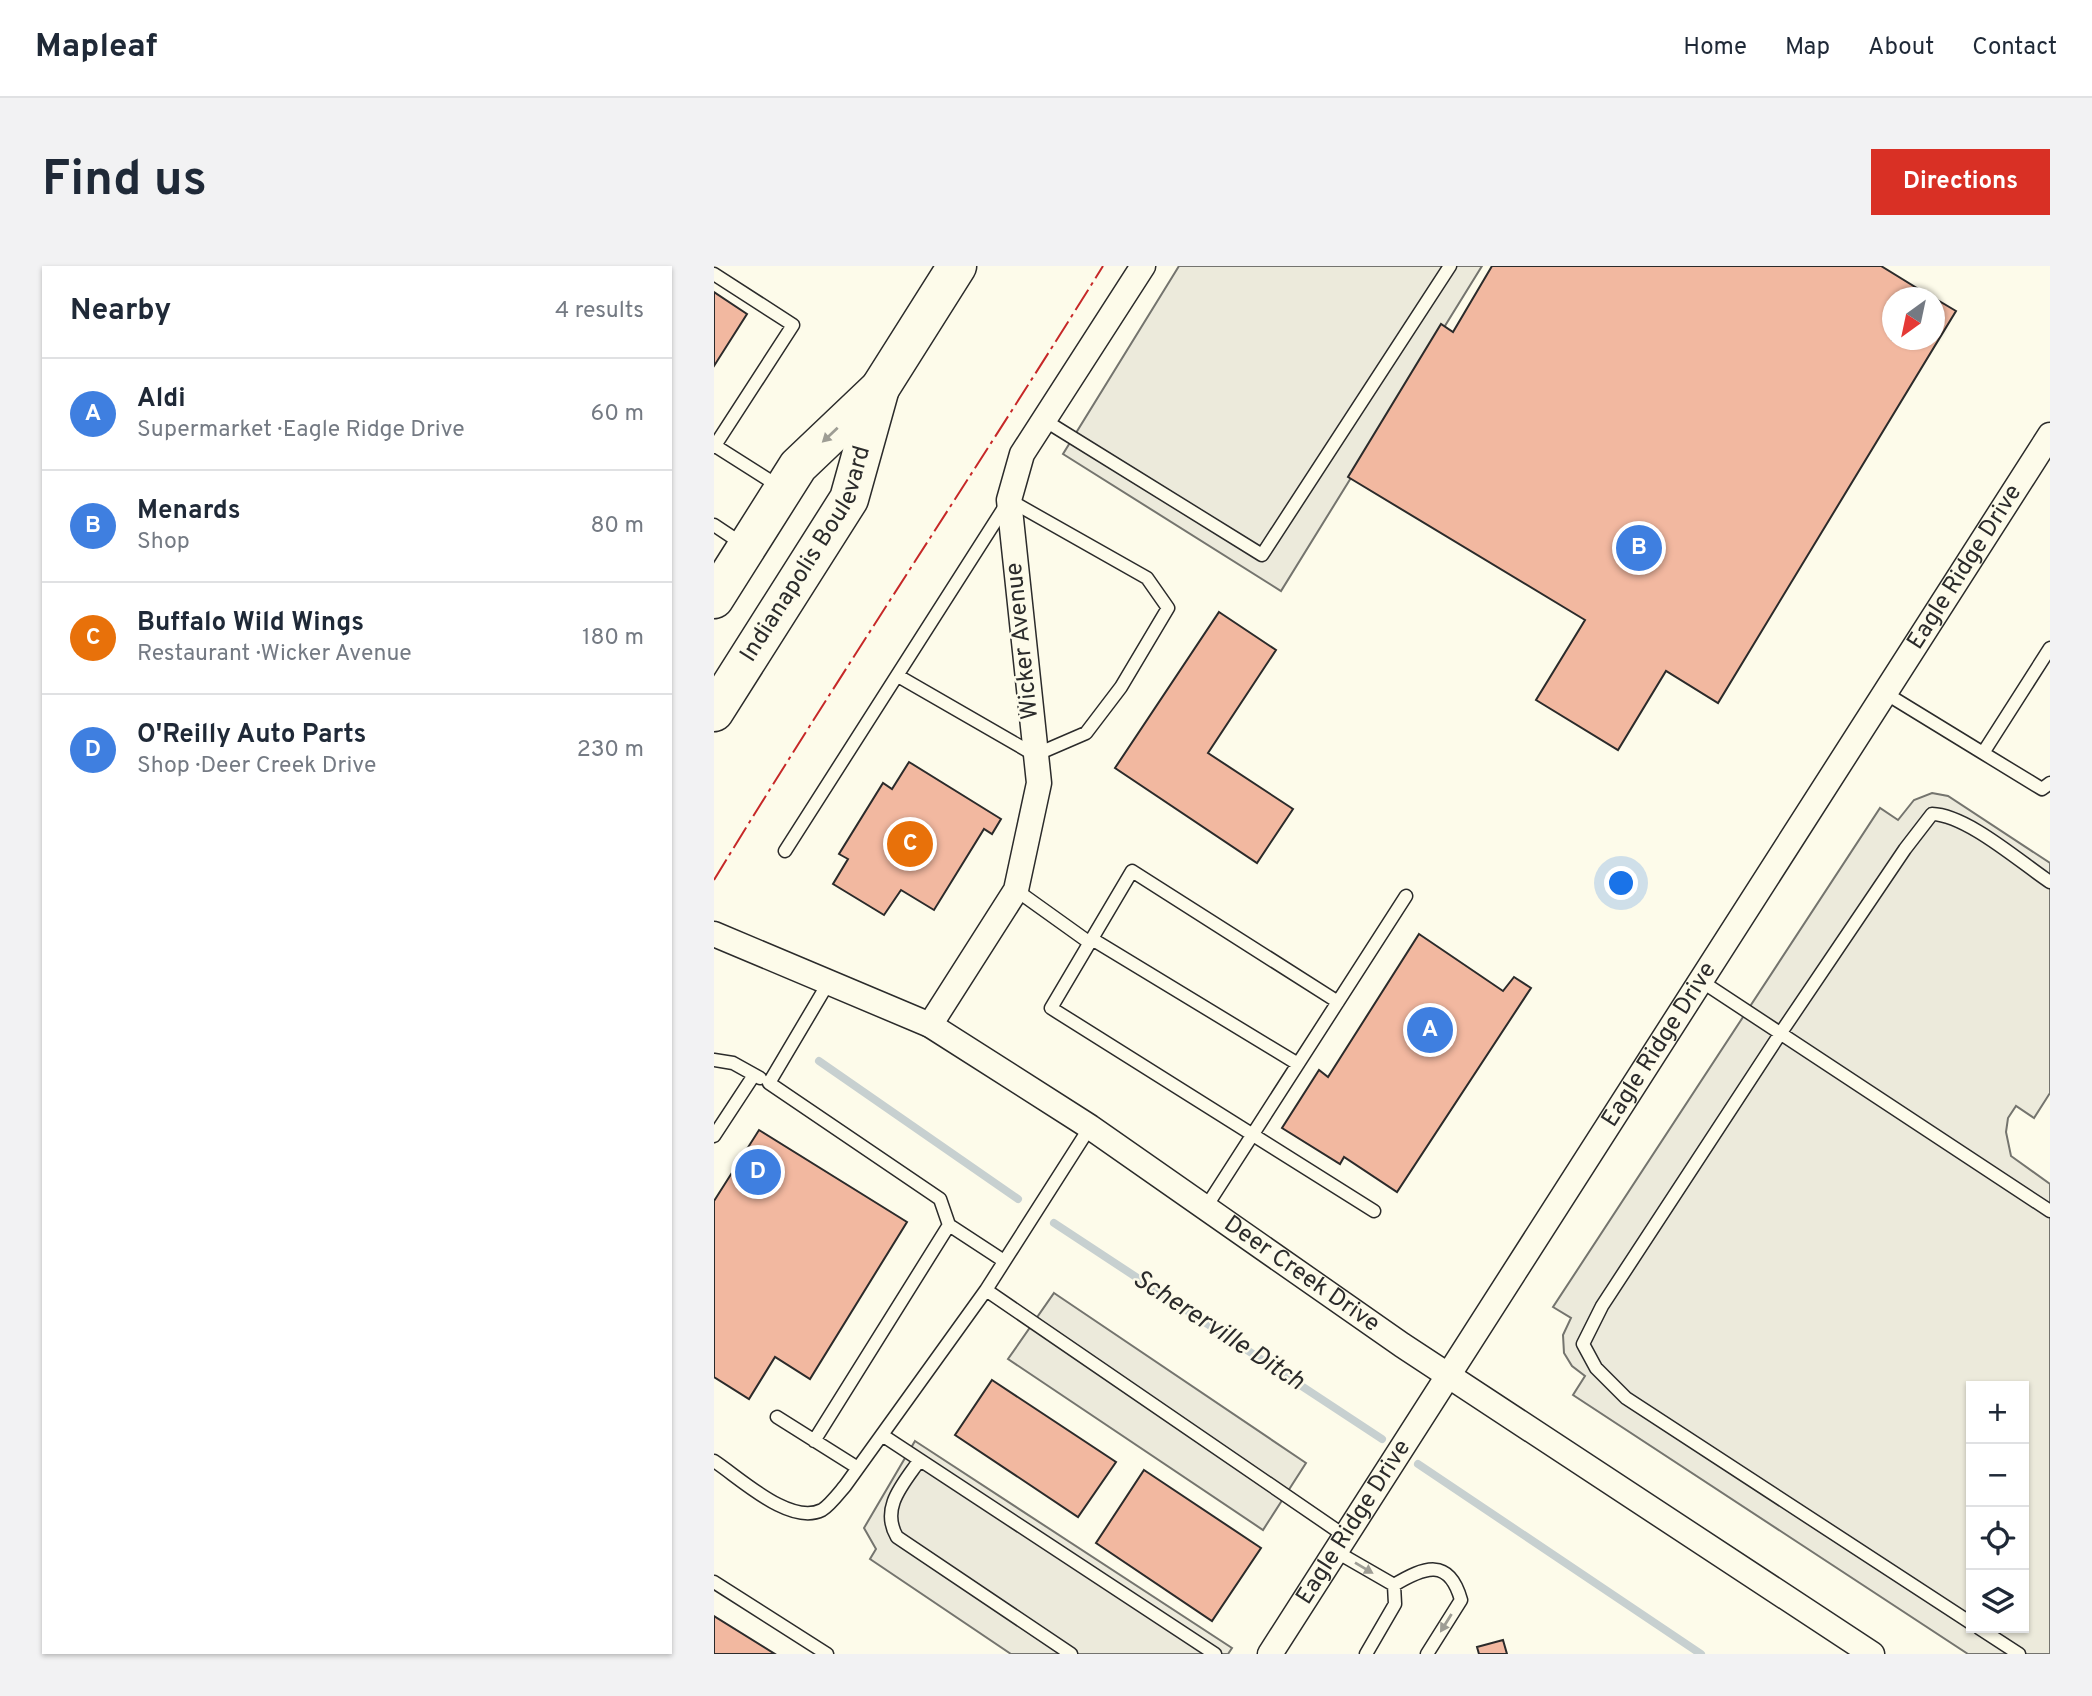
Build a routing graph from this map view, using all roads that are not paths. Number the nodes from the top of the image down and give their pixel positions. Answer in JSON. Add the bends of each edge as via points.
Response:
{"nodes":[{"id":1,"x":957,"y":266,"type":"edge"},
{"id":2,"x":1143,"y":266,"type":"edge"},
{"id":3,"x":1450,"y":266,"type":"edge"},
{"id":4,"x":714,"y":274,"type":"edge"},
{"id":5,"x":880,"y":388,"type":"junction"},
{"id":6,"x":1044,"y":420,"type":"junction"},
{"id":7,"x":2050,"y":435,"type":"edge"},
{"id":8,"x":716,"y":447,"type":"edge"},
{"id":9,"x":783,"y":489,"type":"junction"},
{"id":10,"x":1009,"y":500,"type":"junction"},
{"id":11,"x":714,"y":525,"type":"edge"},
{"id":12,"x":747,"y":547,"type":"junction"},
{"id":13,"x":714,"y":599,"type":"edge"},
{"id":14,"x":2050,"y":648,"type":"edge"},
{"id":15,"x":898,"y":676,"type":"junction"},
{"id":16,"x":1885,"y":693,"type":"junction"},
{"id":17,"x":714,"y":712,"type":"edge"},
{"id":18,"x":1983,"y":753,"type":"junction"},
{"id":19,"x":1035,"y":755,"type":"junction"},
{"id":20,"x":2050,"y":783,"type":"edge"},
{"id":21,"x":786,"y":851,"type":"dead end"},
{"id":22,"x":2050,"y":882,"type":"edge"},
{"id":23,"x":1016,"y":890,"type":"junction"},
{"id":24,"x":1406,"y":896,"type":"dead end"},
{"id":25,"x":714,"y":934,"type":"edge"},
{"id":26,"x":1091,"y":941,"type":"junction"},
{"id":27,"x":830,"y":980,"type":"junction"},
{"id":28,"x":1701,"y":981,"type":"junction"},
{"id":29,"x":1338,"y":1002,"type":"junction"},
{"id":30,"x":930,"y":1026,"type":"junction"},
{"id":31,"x":1780,"y":1034,"type":"junction"},
{"id":32,"x":714,"y":1060,"type":"edge"},
{"id":33,"x":1298,"y":1064,"type":"junction"},
{"id":34,"x":754,"y":1075,"type":"junction"},
{"id":35,"x":769,"y":1083,"type":"junction"},
{"id":36,"x":1090,"y":1127,"type":"junction"},
{"id":37,"x":1252,"y":1135,"type":"junction"},
{"id":38,"x":714,"y":1136,"type":"edge"},
{"id":39,"x":1206,"y":1207,"type":"junction"},
{"id":40,"x":1374,"y":1211,"type":"dead end"},
{"id":41,"x":2050,"y":1211,"type":"edge"},
{"id":42,"x":949,"y":1225,"type":"junction"},
{"id":43,"x":1004,"y":1261,"type":"junction"},
{"id":44,"x":986,"y":1290,"type":"junction"},
{"id":45,"x":1450,"y":1375,"type":"junction"},
{"id":46,"x":777,"y":1417,"type":"dead end"},
{"id":47,"x":882,"y":1435,"type":"junction"},
{"id":48,"x":814,"y":1441,"type":"junction"},
{"id":49,"x":714,"y":1461,"type":"edge"},
{"id":50,"x":919,"y":1461,"type":"junction"},
{"id":51,"x":858,"y":1468,"type":"junction"},
{"id":52,"x":1340,"y":1544,"type":"junction"},
{"id":53,"x":714,"y":1581,"type":"edge"},
{"id":54,"x":1394,"y":1585,"type":"junction"},
{"id":55,"x":1966,"y":1620,"type":"edge"},
{"id":56,"x":1987,"y":1633,"type":"edge"},
{"id":57,"x":1213,"y":1653,"type":"edge"},
{"id":58,"x":827,"y":1654,"type":"edge"},
{"id":59,"x":1071,"y":1654,"type":"edge"},
{"id":60,"x":1270,"y":1654,"type":"edge"},
{"id":61,"x":1366,"y":1654,"type":"edge"},
{"id":62,"x":1427,"y":1654,"type":"edge"},
{"id":63,"x":1872,"y":1654,"type":"edge"},
{"id":64,"x":2019,"y":1654,"type":"edge"}],
"edges":[{"from":1,"to":5,"type":"highway","name":"Indianapolis Boulevard"},
{"from":2,"to":6,"type":"street","name":"Wicker Avenue"},
{"from":3,"to":6,"type":"lane","via":[[1262,555]]},
{"from":4,"to":8,"type":"lane","via":[[793,325]]},
{"from":5,"to":9,"type":"highway","name":"Indianapolis Boulevard","one_way":true,"via":[[798,466]]},
{"from":5,"to":17,"type":"highway","name":"Indianapolis Boulevard","via":[[849,499]]},
{"from":6,"to":10,"type":"street","name":"Wicker Avenue","via":[[1022,454]]},
{"from":7,"to":16,"type":"street","name":"Eagle Ridge Drive"},
{"from":8,"to":9,"type":"lane"},
{"from":9,"to":12,"type":"highway","name":"Indianapolis Boulevard"},
{"from":10,"to":15,"type":"lane"},
{"from":10,"to":19,"type":"street","name":"Wicker Avenue"},
{"from":10,"to":19,"type":"lane","via":[[1147,578],[1168,608],[1121,687],[1086,733]]},
{"from":11,"to":12,"type":"lane"},
{"from":12,"to":13,"type":"highway","name":"Indianapolis Boulevard"},
{"from":14,"to":18,"type":"lane"},
{"from":15,"to":19,"type":"lane"},
{"from":15,"to":21,"type":"lane"},
{"from":16,"to":18,"type":"lane"},
{"from":16,"to":28,"type":"street","name":"Eagle Ridge Drive"},
{"from":18,"to":20,"type":"lane","via":[[2042,789]]},
{"from":19,"to":23,"type":"street","name":"Wicker Avenue","via":[[1039,783]]},
{"from":22,"to":31,"type":"lane","via":[[1965,825],[1932,814]]},
{"from":23,"to":26,"type":"lane"},
{"from":23,"to":30,"type":"street","name":"Wicker Avenue"},
{"from":24,"to":29,"type":"lane"},
{"from":25,"to":27,"type":"street","name":"Deer Creek Drive"},
{"from":26,"to":29,"type":"lane","via":[[1132,871]]},
{"from":26,"to":33,"type":"lane"},
{"from":26,"to":37,"type":"lane","via":[[1051,1008]]},
{"from":27,"to":30,"type":"street","name":"Deer Creek Drive"},
{"from":27,"to":35,"type":"lane"},
{"from":28,"to":31,"type":"lane"},
{"from":28,"to":45,"type":"street","name":"Eagle Ridge Drive"},
{"from":29,"to":33,"type":"lane"},
{"from":30,"to":36,"type":"street","name":"Deer Creek Drive"},
{"from":31,"to":41,"type":"lane"},
{"from":31,"to":55,"type":"lane","via":[[1602,1306],[1583,1344],[1596,1368],[1626,1398]]},
{"from":32,"to":34,"type":"lane","via":[[733,1063]]},
{"from":33,"to":37,"type":"lane"},
{"from":34,"to":35,"type":"lane"},
{"from":34,"to":38,"type":"lane"},
{"from":35,"to":42,"type":"lane","via":[[940,1199]]},
{"from":36,"to":39,"type":"street","name":"Deer Creek Drive"},
{"from":36,"to":43,"type":"lane"},
{"from":37,"to":39,"type":"lane"},
{"from":37,"to":40,"type":"lane"},
{"from":39,"to":45,"type":"street","name":"Deer Creek Drive"},
{"from":42,"to":43,"type":"lane"},
{"from":42,"to":48,"type":"lane"},
{"from":43,"to":44,"type":"lane"},
{"from":44,"to":47,"type":"lane"},
{"from":44,"to":52,"type":"lane"},
{"from":45,"to":52,"type":"street","name":"Eagle Ridge Drive"},
{"from":45,"to":63,"type":"street","name":"Deer Creek Drive"},
{"from":46,"to":48,"type":"lane"},
{"from":47,"to":50,"type":"lane"},
{"from":47,"to":51,"type":"lane"},
{"from":48,"to":51,"type":"lane"},
{"from":49,"to":51,"type":"lane","via":[[772,1502],[802,1515],[823,1509]]},
{"from":50,"to":57,"type":"lane"},
{"from":50,"to":59,"type":"lane","via":[[894,1497],[889,1517],[897,1537]]},
{"from":52,"to":54,"type":"lane","one_way":true},
{"from":52,"to":60,"type":"street","name":"Eagle Ridge Drive"},
{"from":53,"to":58,"type":"lane"},
{"from":54,"to":61,"type":"lane","via":[[1395,1604]]},
{"from":54,"to":62,"type":"lane","one_way":true,"via":[[1420,1569],[1441,1570],[1456,1582],[1461,1600]]},
{"from":56,"to":64,"type":"lane"}]}
